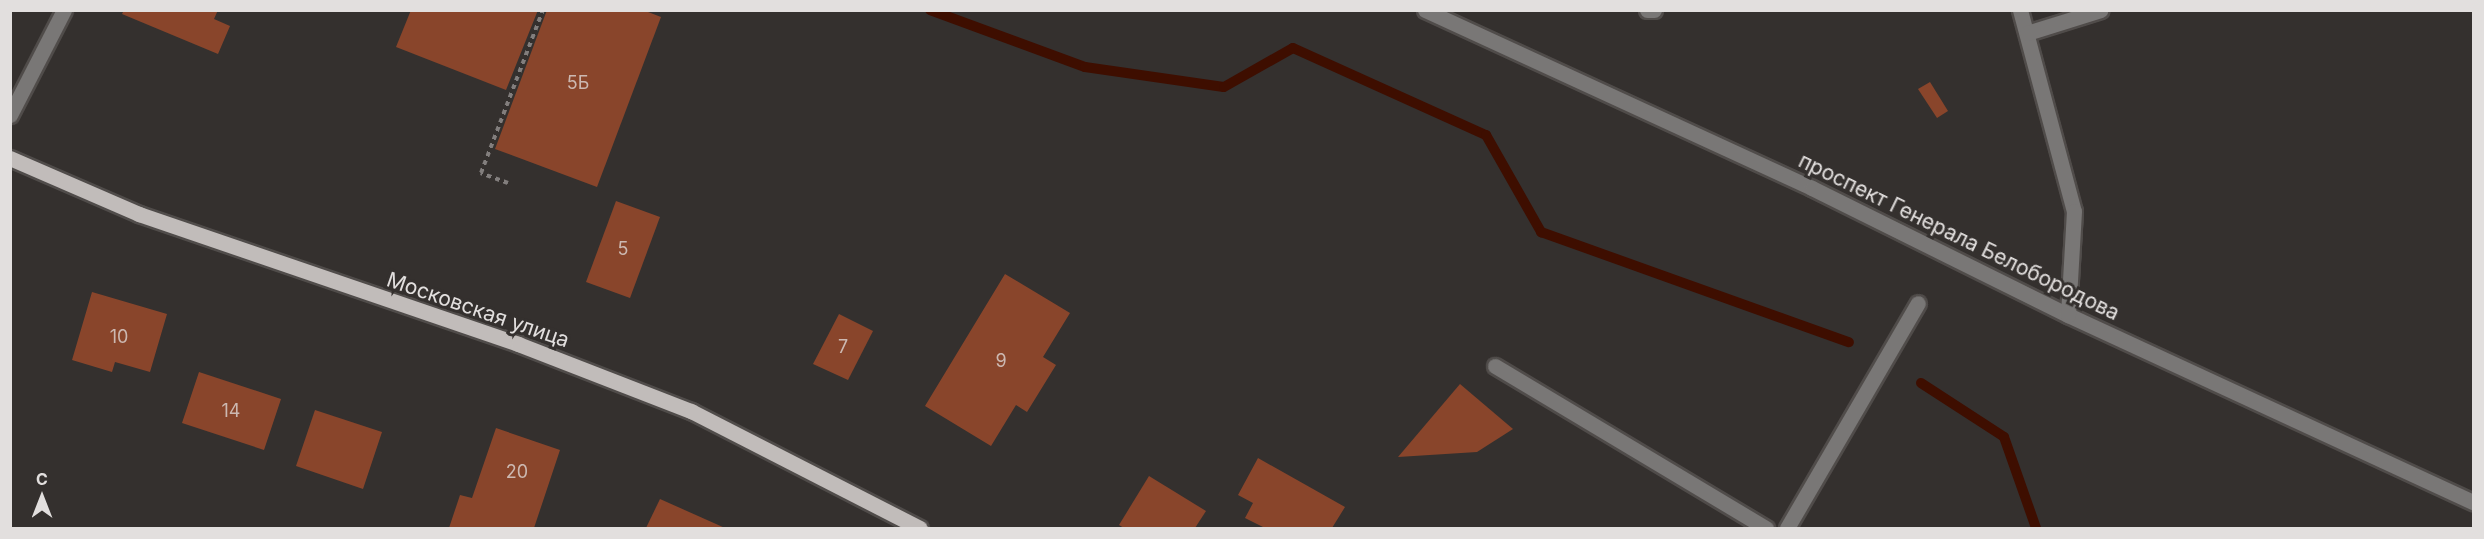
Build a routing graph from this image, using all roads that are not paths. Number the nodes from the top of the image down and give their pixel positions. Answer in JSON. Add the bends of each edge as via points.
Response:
{"nodes":[{"id":1,"x":64,"y":10,"type":"edge"},
{"id":2,"x":1647,"y":10,"type":"edge"},
{"id":3,"x":1654,"y":10,"type":"edge"},
{"id":4,"x":2020,"y":10,"type":"edge"},
{"id":5,"x":2101,"y":10,"type":"edge"},
{"id":6,"x":1431,"y":12,"type":"edge"},
{"id":7,"x":2027,"y":33,"type":"junction"},
{"id":8,"x":10,"y":115,"type":"edge"},
{"id":9,"x":10,"y":158,"type":"edge"},
{"id":10,"x":1918,"y":303,"type":"dead end"},
{"id":11,"x":2068,"y":315,"type":"junction"},
{"id":12,"x":1495,"y":366,"type":"dead end"},
{"id":13,"x":2474,"y":502,"type":"edge"},
{"id":14,"x":920,"y":528,"type":"edge"},
{"id":15,"x":1766,"y":528,"type":"edge"},
{"id":16,"x":1787,"y":528,"type":"edge"}],
"edges":[{"from":1,"to":8,"type":"street"},
{"from":2,"to":3,"type":"street"},
{"from":4,"to":7,"type":"street"},
{"from":5,"to":7,"type":"street"},
{"from":6,"to":11,"type":"street","name":"проспект Генерала Белобородова","via":[[1812,188]]},
{"from":7,"to":11,"type":"street","via":[[2074,211]]},
{"from":9,"to":14,"type":"main road","name":"Московская улица","via":[[139,214],[518,344],[691,411]]},
{"from":10,"to":16,"type":"street"},
{"from":11,"to":13,"type":"street","name":"проспект Генерала Белобородова"},
{"from":12,"to":15,"type":"street"}]}
